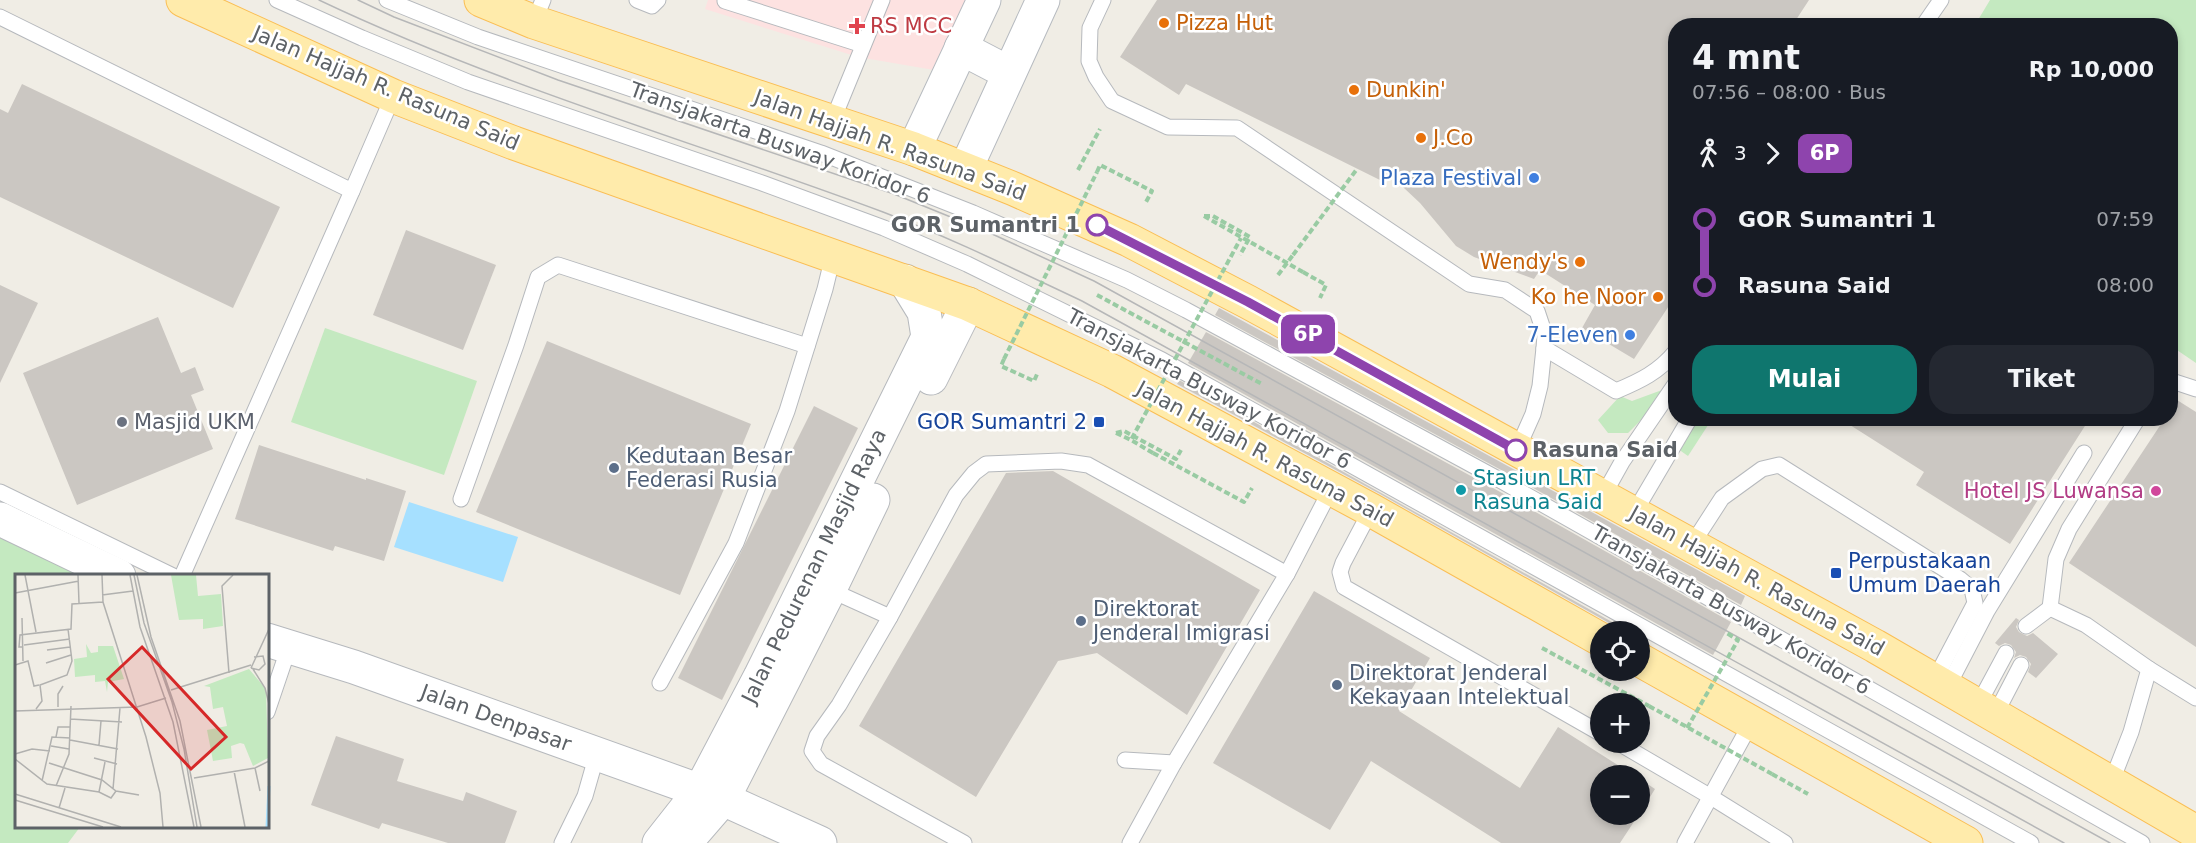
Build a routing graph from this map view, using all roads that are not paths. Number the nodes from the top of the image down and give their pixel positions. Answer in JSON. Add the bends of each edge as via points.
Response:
{"nodes":[{"id":1,"x":183,"y":0,"type":"edge"},
{"id":2,"x":277,"y":0,"type":"edge"},
{"id":3,"x":387,"y":0,"type":"edge"},
{"id":4,"x":483,"y":0,"type":"edge"},
{"id":5,"x":637,"y":0,"type":"edge"},
{"id":6,"x":658,"y":0,"type":"edge"},
{"id":7,"x":882,"y":0,"type":"edge"},
{"id":8,"x":984,"y":0,"type":"edge"},
{"id":9,"x":1043,"y":0,"type":"edge"},
{"id":10,"x":1103,"y":0,"type":"edge"},
{"id":11,"x":1941,"y":0,"type":"edge"},
{"id":12,"x":725,"y":1,"type":"edge"},
{"id":13,"x":539,"y":11,"type":"edge"},
{"id":14,"x":0,"y":17,"type":"edge"},
{"id":15,"x":1929,"y":18,"type":"edge"},
{"id":16,"x":863,"y":45,"type":"junction"},
{"id":17,"x":961,"y":48,"type":"junction"},
{"id":18,"x":1009,"y":73,"type":"junction"},
{"id":19,"x":393,"y":96,"type":"junction"},
{"id":20,"x":832,"y":122,"type":"junction"},
{"id":21,"x":914,"y":149,"type":"junction"},
{"id":22,"x":966,"y":168,"type":"junction"},
{"id":23,"x":352,"y":191,"type":"junction"},
{"id":24,"x":833,"y":256,"type":"junction"},
{"id":25,"x":905,"y":281,"type":"junction"},
{"id":26,"x":968,"y":304,"type":"junction"},
{"id":27,"x":807,"y":346,"type":"junction"},
{"id":28,"x":1544,"y":348,"type":"junction"},
{"id":29,"x":1668,"y":360,"type":"edge"},
{"id":30,"x":2178,"y":383,"type":"edge"},
{"id":31,"x":2196,"y":389,"type":"edge"},
{"id":32,"x":1668,"y":395,"type":"edge"},
{"id":33,"x":1685,"y":426,"type":"edge"},
{"id":34,"x":2133,"y":426,"type":"edge"},
{"id":35,"x":1516,"y":450,"type":"junction"},
{"id":36,"x":2084,"y":453,"type":"dead end"},
{"id":37,"x":1331,"y":489,"type":"junction"},
{"id":38,"x":0,"y":492,"type":"edge"},
{"id":39,"x":1603,"y":496,"type":"junction"},
{"id":40,"x":461,"y":499,"type":"dead end"},
{"id":41,"x":1371,"y":510,"type":"junction"},
{"id":42,"x":1634,"y":513,"type":"junction"},
{"id":43,"x":0,"y":519,"type":"edge"},
{"id":44,"x":1691,"y":546,"type":"junction"},
{"id":45,"x":114,"y":574,"type":"edge"},
{"id":46,"x":169,"y":574,"type":"edge"},
{"id":47,"x":183,"y":574,"type":"edge"},
{"id":48,"x":1287,"y":574,"type":"junction"},
{"id":49,"x":819,"y":585,"type":"junction"},
{"id":50,"x":2050,"y":608,"type":"junction"},
{"id":51,"x":890,"y":618,"type":"junction"},
{"id":52,"x":2026,"y":626,"type":"dead end"},
{"id":53,"x":1590,"y":633,"type":"edge"},
{"id":54,"x":278,"y":644,"type":"edge"},
{"id":55,"x":2006,"y":653,"type":"dead end"},
{"id":56,"x":2021,"y":665,"type":"dead end"},
{"id":57,"x":1650,"y":666,"type":"edge"},
{"id":58,"x":2149,"y":669,"type":"junction"},
{"id":59,"x":660,"y":682,"type":"dead end"},
{"id":60,"x":1941,"y":684,"type":"junction"},
{"id":61,"x":2196,"y":698,"type":"edge"},
{"id":62,"x":268,"y":706,"type":"edge"},
{"id":63,"x":1986,"y":710,"type":"junction"},
{"id":64,"x":1751,"y":723,"type":"junction"},
{"id":65,"x":1590,"y":727,"type":"edge"},
{"id":66,"x":1636,"y":753,"type":"edge"},
{"id":67,"x":597,"y":754,"type":"junction"},
{"id":68,"x":1125,"y":760,"type":"dead end"},
{"id":69,"x":1174,"y":763,"type":"junction"},
{"id":70,"x":2111,"y":783,"type":"junction"},
{"id":71,"x":712,"y":795,"type":"junction"},
{"id":72,"x":1711,"y":796,"type":"junction"},
{"id":73,"x":2196,"y":832,"type":"edge"},
{"id":74,"x":562,"y":843,"type":"edge"},
{"id":75,"x":659,"y":843,"type":"edge"},
{"id":76,"x":686,"y":843,"type":"edge"},
{"id":77,"x":820,"y":843,"type":"edge"},
{"id":78,"x":964,"y":843,"type":"edge"},
{"id":79,"x":1130,"y":843,"type":"edge"},
{"id":80,"x":1685,"y":843,"type":"edge"},
{"id":81,"x":1785,"y":843,"type":"edge"},
{"id":82,"x":1966,"y":843,"type":"edge"},
{"id":83,"x":2031,"y":843,"type":"edge"},
{"id":84,"x":2142,"y":843,"type":"edge"}],
"edges":[{"from":1,"to":19,"type":"main road","name":"Jalan Hajjah R. Rasuna Said"},
{"from":2,"to":83,"type":"lane","name":"Transjakarta Busway Koridor 6","via":[[468,82],[762,183],[967,264],[1162,360]]},
{"from":3,"to":84,"type":"lane","name":"Transjakarta Busway Koridor 6","via":[[512,48],[821,153],[1127,280],[1498,479]]},
{"from":4,"to":13,"type":"main road","name":"Jalan Hajjah R. Rasuna Said"},
{"from":5,"to":6,"type":"lane","via":[[652,6]]},
{"from":7,"to":16,"type":"lane"},
{"from":8,"to":17,"type":"street"},
{"from":9,"to":18,"type":"street"},
{"from":10,"to":28,"type":"lane","via":[[1090,28],[1089,61],[1112,101],[1168,127],[1237,128],[1469,284],[1505,290],[1537,311],[1545,334]]},
{"from":11,"to":15,"type":"lane"},
{"from":12,"to":16,"type":"lane"},
{"from":13,"to":20,"type":"main road","name":"Jalan Hajjah R. Rasuna Said"},
{"from":14,"to":23,"type":"lane"},
{"from":16,"to":20,"type":"lane"},
{"from":17,"to":18,"type":"street"},
{"from":17,"to":21,"type":"street"},
{"from":18,"to":22,"type":"street"},
{"from":19,"to":23,"type":"lane"},
{"from":19,"to":24,"type":"main road","name":"Jalan Hajjah R. Rasuna Said"},
{"from":20,"to":21,"type":"main road","name":"Jalan Hajjah R. Rasuna Said"},
{"from":21,"to":22,"type":"main road","name":"Jalan Hajjah R. Rasuna Said"},
{"from":22,"to":35,"type":"main road","name":"Jalan Hajjah R. Rasuna Said","via":[[1129,240]]},
{"from":23,"to":47,"type":"lane"},
{"from":24,"to":25,"type":"main road","name":"Jalan Hajjah R. Rasuna Said"},
{"from":24,"to":27,"type":"lane"},
{"from":25,"to":26,"type":"main road","name":"Jalan Hajjah R. Rasuna Said"},
{"from":25,"to":49,"type":"street","name":"Jalan Pedurenan Masjid Raya","via":[[924,312],[927,337]]},
{"from":26,"to":37,"type":"main road","name":"Jalan Hajjah R. Rasuna Said","via":[[1112,371]]},
{"from":26,"to":49,"type":"street","name":"Jalan Pedurenan Masjid Raya"},
{"from":27,"to":40,"type":"lane","via":[[558,265],[538,277]]},
{"from":27,"to":59,"type":"lane","via":[[787,411],[736,543]]},
{"from":28,"to":29,"type":"lane","via":[[1616,391],[1653,374]]},
{"from":28,"to":35,"type":"lane","via":[[1536,406]]},
{"from":30,"to":31,"type":"lane"},
{"from":32,"to":39,"type":"lane"},
{"from":33,"to":42,"type":"lane"},
{"from":34,"to":50,"type":"lane","via":[[2069,529],[2056,559]]},
{"from":35,"to":39,"type":"main road","name":"Jalan Hajjah R. Rasuna Said"},
{"from":36,"to":60,"type":"lane"},
{"from":37,"to":41,"type":"main road","name":"Jalan Hajjah R. Rasuna Said"},
{"from":37,"to":48,"type":"lane"},
{"from":38,"to":46,"type":"lane"},
{"from":39,"to":42,"type":"main road","name":"Jalan Hajjah R. Rasuna Said"},
{"from":41,"to":53,"type":"main road","name":"Jalan Hajjah R. Rasuna Said"},
{"from":41,"to":65,"type":"lane","via":[[1343,563],[1340,572],[1344,586]]},
{"from":42,"to":44,"type":"main road","name":"Jalan Hajjah R. Rasuna Said"},
{"from":43,"to":45,"type":"street"},
{"from":44,"to":60,"type":"main road","name":"Jalan Hajjah R. Rasuna Said"},
{"from":44,"to":60,"type":"lane","via":[[1722,498],[1762,469],[1779,465],[1972,589],[1975,603]]},
{"from":48,"to":51,"type":"lane","via":[[1088,465],[1061,461],[986,464],[956,495]]},
{"from":48,"to":69,"type":"lane"},
{"from":49,"to":51,"type":"lane"},
{"from":49,"to":71,"type":"street","name":"Jalan Pedurenan Masjid Raya"},
{"from":50,"to":52,"type":"lane"},
{"from":50,"to":58,"type":"lane","via":[[2086,625]]},
{"from":51,"to":78,"type":"lane","via":[[839,705],[816,736],[812,752],[821,764]]},
{"from":54,"to":62,"type":"lane"},
{"from":54,"to":67,"type":"street","name":"Jalan Denpasar","via":[[354,667]]},
{"from":55,"to":63,"type":"lane"},
{"from":56,"to":63,"type":"lane"},
{"from":57,"to":64,"type":"main road"},
{"from":58,"to":61,"type":"lane"},
{"from":58,"to":70,"type":"lane"},
{"from":60,"to":63,"type":"main road","name":"Jalan Hajjah R. Rasuna Said"},
{"from":63,"to":70,"type":"main road","name":"Jalan Hajjah R. Rasuna Said"},
{"from":64,"to":72,"type":"lane"},
{"from":64,"to":82,"type":"main road"},
{"from":66,"to":72,"type":"lane"},
{"from":67,"to":71,"type":"street","name":"Jalan Denpasar"},
{"from":67,"to":74,"type":"lane","via":[[585,796]]},
{"from":68,"to":69,"type":"lane"},
{"from":69,"to":79,"type":"lane"},
{"from":70,"to":73,"type":"main road","name":"Jalan Hajjah R. Rasuna Said"},
{"from":71,"to":75,"type":"street","name":"Jalan Pedurenan Masjid Raya"},
{"from":71,"to":76,"type":"street","name":"Jalan Pedurenan Masjid Raya"},
{"from":71,"to":77,"type":"street","name":"Jalan Denpasar"},
{"from":72,"to":80,"type":"lane"},
{"from":72,"to":81,"type":"lane"}]}
